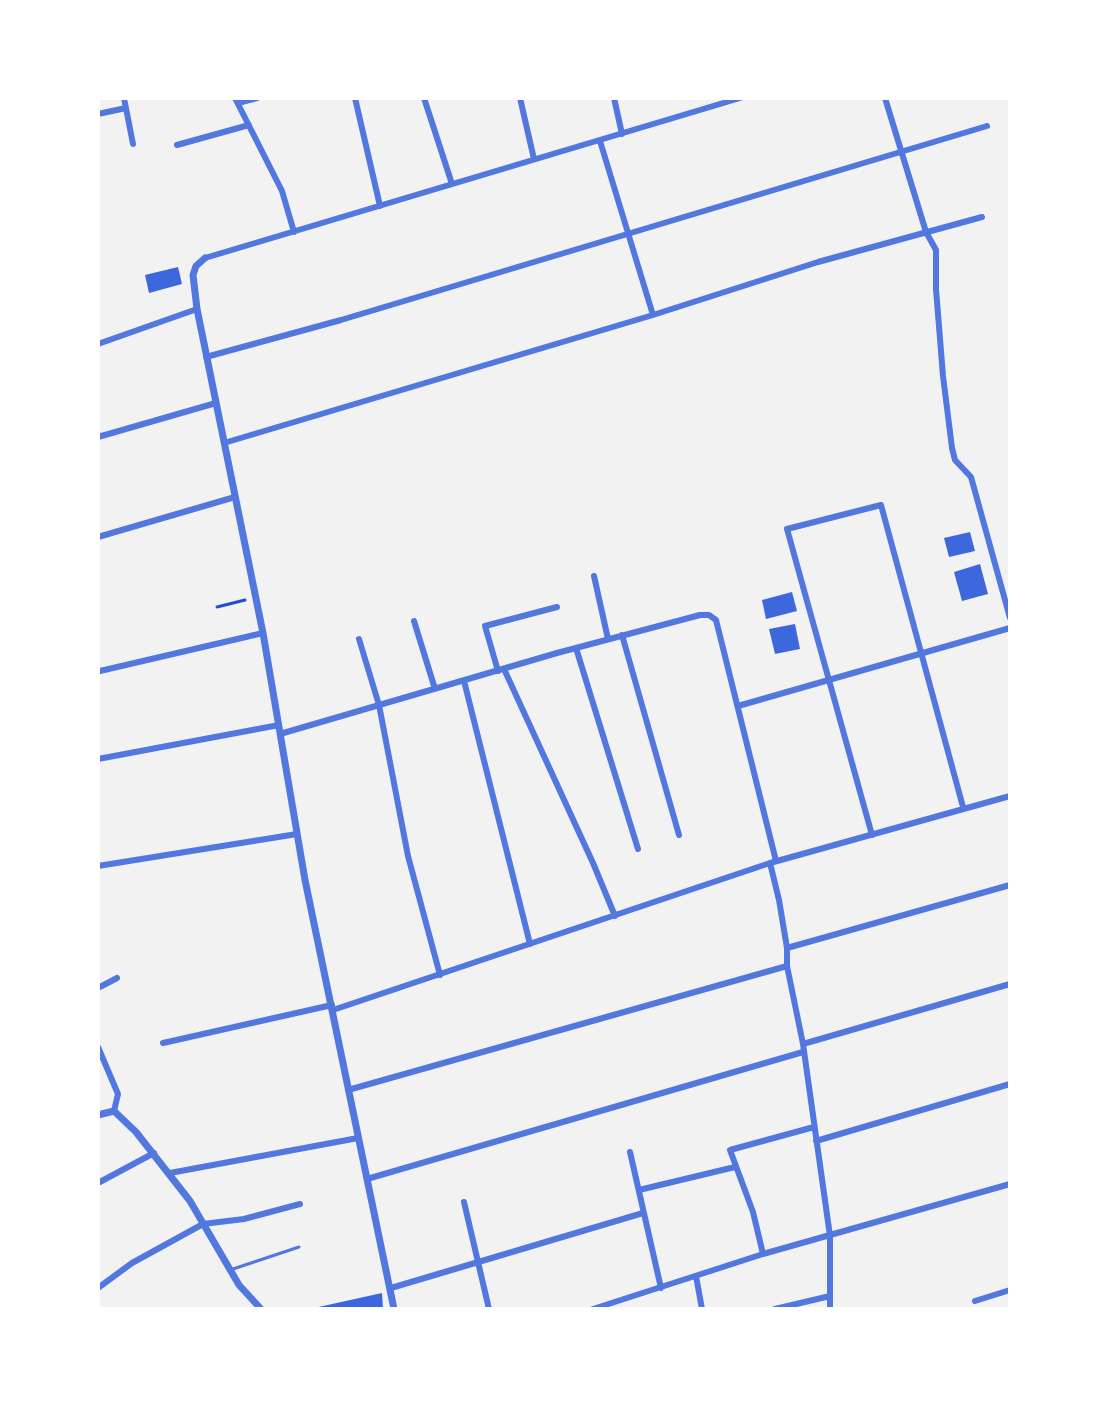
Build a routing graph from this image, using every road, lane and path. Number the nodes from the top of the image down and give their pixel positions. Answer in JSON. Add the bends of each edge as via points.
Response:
{"nodes":[{"id":1,"x":124,"y":98,"type":"edge"},
{"id":2,"x":257,"y":98,"type":"edge"},
{"id":3,"x":355,"y":98,"type":"edge"},
{"id":4,"x":424,"y":98,"type":"edge"},
{"id":5,"x":520,"y":98,"type":"edge"},
{"id":6,"x":614,"y":98,"type":"edge"},
{"id":7,"x":740,"y":98,"type":"edge"},
{"id":8,"x":885,"y":98,"type":"edge"},
{"id":9,"x":236,"y":101,"type":"edge"},
{"id":10,"x":126,"y":108,"type":"junction"},
{"id":11,"x":98,"y":114,"type":"edge"},
{"id":12,"x":249,"y":125,"type":"junction"},
{"id":13,"x":987,"y":126,"type":"dead end"},
{"id":14,"x":622,"y":134,"type":"junction"},
{"id":15,"x":600,"y":141,"type":"junction"},
{"id":16,"x":133,"y":144,"type":"dead end"},
{"id":17,"x":177,"y":145,"type":"dead end"},
{"id":18,"x":900,"y":153,"type":"junction"},
{"id":19,"x":534,"y":159,"type":"junction"},
{"id":20,"x":452,"y":184,"type":"junction"},
{"id":21,"x":380,"y":206,"type":"junction"},
{"id":22,"x":982,"y":217,"type":"dead end"},
{"id":23,"x":294,"y":232,"type":"junction"},
{"id":24,"x":926,"y":232,"type":"junction"},
{"id":25,"x":629,"y":234,"type":"junction"},
{"id":26,"x":205,"y":258,"type":"joint"},
{"id":27,"x":197,"y":309,"type":"junction"},
{"id":28,"x":653,"y":315,"type":"junction"},
{"id":29,"x":98,"y":344,"type":"edge"},
{"id":30,"x":206,"y":357,"type":"junction"},
{"id":31,"x":216,"y":403,"type":"junction"},
{"id":32,"x":98,"y":437,"type":"edge"},
{"id":33,"x":224,"y":443,"type":"junction"},
{"id":34,"x":235,"y":497,"type":"junction"},
{"id":35,"x":98,"y":537,"type":"edge"},
{"id":36,"x":594,"y":576,"type":"dead end"},
{"id":37,"x":257,"y":597,"type":"junction"},
{"id":38,"x":217,"y":607,"type":"dead end"},
{"id":39,"x":557,"y":607,"type":"dead end"},
{"id":40,"x":1010,"y":618,"type":"edge"},
{"id":41,"x":414,"y":621,"type":"dead end"},
{"id":42,"x":1010,"y":628,"type":"edge"},
{"id":43,"x":263,"y":633,"type":"junction"},
{"id":44,"x":622,"y":635,"type":"junction"},
{"id":45,"x":359,"y":639,"type":"dead end"},
{"id":46,"x":608,"y":639,"type":"junction"},
{"id":47,"x":576,"y":648,"type":"junction"},
{"id":48,"x":921,"y":653,"type":"junction"},
{"id":49,"x":501,"y":670,"type":"junction"},
{"id":50,"x":100,"y":671,"type":"dead end"},
{"id":51,"x":830,"y":679,"type":"junction"},
{"id":52,"x":464,"y":681,"type":"junction"},
{"id":53,"x":435,"y":689,"type":"junction"},
{"id":54,"x":379,"y":705,"type":"junction"},
{"id":55,"x":738,"y":706,"type":"junction"},
{"id":56,"x":280,"y":730,"type":"junction"},
{"id":57,"x":98,"y":759,"type":"edge"},
{"id":58,"x":1010,"y":796,"type":"edge"},
{"id":59,"x":963,"y":807,"type":"junction"},
{"id":60,"x":297,"y":834,"type":"junction"},
{"id":61,"x":679,"y":835,"type":"dead end"},
{"id":62,"x":872,"y":835,"type":"junction"},
{"id":63,"x":638,"y":849,"type":"dead end"},
{"id":64,"x":773,"y":862,"type":"junction"},
{"id":65,"x":98,"y":866,"type":"edge"},
{"id":66,"x":1010,"y":885,"type":"edge"},
{"id":67,"x":615,"y":916,"type":"junction"},
{"id":68,"x":530,"y":944,"type":"junction"},
{"id":69,"x":787,"y":948,"type":"junction"},
{"id":70,"x":787,"y":966,"type":"junction"},
{"id":71,"x":440,"y":975,"type":"junction"},
{"id":72,"x":117,"y":978,"type":"dead end"},
{"id":73,"x":1010,"y":984,"type":"edge"},
{"id":74,"x":98,"y":988,"type":"edge"},
{"id":75,"x":332,"y":1008,"type":"junction"},
{"id":76,"x":163,"y":1043,"type":"dead end"},
{"id":77,"x":98,"y":1047,"type":"edge"},
{"id":78,"x":803,"y":1048,"type":"junction"},
{"id":79,"x":1010,"y":1084,"type":"edge"},
{"id":80,"x":348,"y":1090,"type":"junction"},
{"id":81,"x":114,"y":1111,"type":"junction"},
{"id":82,"x":98,"y":1115,"type":"edge"},
{"id":83,"x":814,"y":1127,"type":"junction"},
{"id":84,"x":358,"y":1138,"type":"junction"},
{"id":85,"x":816,"y":1141,"type":"junction"},
{"id":86,"x":630,"y":1152,"type":"dead end"},
{"id":87,"x":154,"y":1153,"type":"junction"},
{"id":88,"x":735,"y":1167,"type":"junction"},
{"id":89,"x":170,"y":1173,"type":"junction"},
{"id":90,"x":367,"y":1179,"type":"junction"},
{"id":91,"x":98,"y":1183,"type":"edge"},
{"id":92,"x":1010,"y":1184,"type":"edge"},
{"id":93,"x":639,"y":1190,"type":"junction"},
{"id":94,"x":464,"y":1202,"type":"dead end"},
{"id":95,"x":300,"y":1204,"type":"dead end"},
{"id":96,"x":643,"y":1213,"type":"junction"},
{"id":97,"x":203,"y":1224,"type":"junction"},
{"id":98,"x":830,"y":1236,"type":"junction"},
{"id":99,"x":299,"y":1247,"type":"dead end"},
{"id":100,"x":763,"y":1254,"type":"junction"},
{"id":101,"x":477,"y":1262,"type":"junction"},
{"id":102,"x":230,"y":1270,"type":"junction"},
{"id":103,"x":696,"y":1276,"type":"junction"},
{"id":104,"x":98,"y":1288,"type":"edge"},
{"id":105,"x":391,"y":1288,"type":"junction"},
{"id":106,"x":661,"y":1288,"type":"junction"},
{"id":107,"x":1010,"y":1290,"type":"edge"},
{"id":108,"x":830,"y":1296,"type":"junction"},
{"id":109,"x":975,"y":1301,"type":"dead end"},
{"id":110,"x":261,"y":1309,"type":"edge"},
{"id":111,"x":394,"y":1309,"type":"edge"},
{"id":112,"x":489,"y":1309,"type":"edge"},
{"id":113,"x":593,"y":1309,"type":"edge"},
{"id":114,"x":702,"y":1309,"type":"edge"},
{"id":115,"x":775,"y":1309,"type":"edge"},
{"id":116,"x":830,"y":1309,"type":"edge"}],
"edges":[{"from":1,"to":10,"type":"street"},
{"from":2,"to":9,"type":"street"},
{"from":3,"to":21,"type":"street"},
{"from":4,"to":20,"type":"street"},
{"from":5,"to":19,"type":"street"},
{"from":6,"to":14,"type":"street"},
{"from":7,"to":14,"type":"street"},
{"from":8,"to":18,"type":"street"},
{"from":9,"to":12,"type":"street"},
{"from":10,"to":11,"type":"street"},
{"from":10,"to":16,"type":"street"},
{"from":12,"to":17,"type":"street"},
{"from":12,"to":23,"type":"street","via":[[282,191]]},
{"from":13,"to":18,"type":"street"},
{"from":14,"to":15,"type":"street"},
{"from":15,"to":19,"type":"street"},
{"from":15,"to":25,"type":"street"},
{"from":18,"to":24,"type":"street"},
{"from":18,"to":25,"type":"street"},
{"from":19,"to":20,"type":"street"},
{"from":20,"to":21,"type":"street"},
{"from":21,"to":23,"type":"street"},
{"from":22,"to":24,"type":"street"},
{"from":23,"to":26,"type":"street"},
{"from":24,"to":28,"type":"street"},
{"from":24,"to":40,"type":"street","via":[[936,250],[952,448],[955,460],[971,477]]},
{"from":25,"to":28,"type":"street"},
{"from":25,"to":30,"type":"street"},
{"from":26,"to":27,"type":"street","via":[[193,275]]},
{"from":27,"to":29,"type":"street"},
{"from":27,"to":30,"type":"street"},
{"from":28,"to":33,"type":"street"},
{"from":30,"to":31,"type":"street"},
{"from":31,"to":32,"type":"street"},
{"from":31,"to":33,"type":"street"},
{"from":33,"to":34,"type":"street"},
{"from":34,"to":35,"type":"street"},
{"from":34,"to":37,"type":"street"},
{"from":36,"to":46,"type":"street"},
{"from":37,"to":38,"type":"path"},
{"from":37,"to":43,"type":"street"},
{"from":39,"to":49,"type":"street","via":[[485,626]]},
{"from":41,"to":53,"type":"street"},
{"from":42,"to":48,"type":"street"},
{"from":43,"to":50,"type":"street"},
{"from":43,"to":56,"type":"street"},
{"from":44,"to":46,"type":"street"},
{"from":44,"to":55,"type":"street","via":[[709,615],[716,620]]},
{"from":44,"to":61,"type":"street"},
{"from":45,"to":54,"type":"street"},
{"from":46,"to":47,"type":"street"},
{"from":47,"to":49,"type":"street"},
{"from":47,"to":63,"type":"street"},
{"from":48,"to":51,"type":"street"},
{"from":48,"to":51,"type":"street","via":[[881,505],[787,529]]},
{"from":48,"to":59,"type":"street"},
{"from":49,"to":52,"type":"street"},
{"from":49,"to":67,"type":"street"},
{"from":51,"to":55,"type":"street"},
{"from":51,"to":62,"type":"street"},
{"from":52,"to":53,"type":"street"},
{"from":52,"to":68,"type":"street"},
{"from":53,"to":54,"type":"street"},
{"from":54,"to":56,"type":"street"},
{"from":54,"to":71,"type":"street","via":[[408,856]]},
{"from":55,"to":64,"type":"street"},
{"from":56,"to":57,"type":"street"},
{"from":56,"to":60,"type":"street"},
{"from":58,"to":59,"type":"street"},
{"from":59,"to":62,"type":"street"},
{"from":60,"to":65,"type":"street"},
{"from":60,"to":75,"type":"street"},
{"from":62,"to":64,"type":"street"},
{"from":64,"to":67,"type":"street"},
{"from":64,"to":69,"type":"street"},
{"from":66,"to":69,"type":"street"},
{"from":67,"to":68,"type":"street"},
{"from":68,"to":71,"type":"street"},
{"from":69,"to":70,"type":"street"},
{"from":70,"to":78,"type":"street"},
{"from":70,"to":80,"type":"street"},
{"from":71,"to":75,"type":"street"},
{"from":72,"to":74,"type":"street"},
{"from":73,"to":78,"type":"street"},
{"from":75,"to":76,"type":"street"},
{"from":75,"to":80,"type":"street"},
{"from":77,"to":81,"type":"street","via":[[118,1094]]},
{"from":78,"to":83,"type":"street"},
{"from":78,"to":90,"type":"street"},
{"from":79,"to":85,"type":"street"},
{"from":80,"to":84,"type":"street"},
{"from":81,"to":82,"type":"street"},
{"from":81,"to":87,"type":"street"},
{"from":83,"to":85,"type":"street"},
{"from":83,"to":88,"type":"street","via":[[730,1150]]},
{"from":84,"to":89,"type":"street"},
{"from":84,"to":90,"type":"street"},
{"from":85,"to":98,"type":"street"},
{"from":86,"to":93,"type":"street"},
{"from":87,"to":89,"type":"street"},
{"from":87,"to":91,"type":"street"},
{"from":88,"to":93,"type":"street"},
{"from":88,"to":100,"type":"street"},
{"from":89,"to":97,"type":"street"},
{"from":90,"to":105,"type":"street"},
{"from":92,"to":98,"type":"street"},
{"from":93,"to":96,"type":"street"},
{"from":94,"to":101,"type":"street"},
{"from":95,"to":97,"type":"street"},
{"from":96,"to":101,"type":"street"},
{"from":96,"to":106,"type":"street"},
{"from":97,"to":102,"type":"street"},
{"from":97,"to":104,"type":"street"},
{"from":98,"to":100,"type":"street"},
{"from":98,"to":108,"type":"street"},
{"from":99,"to":102,"type":"lane"},
{"from":100,"to":103,"type":"street"},
{"from":101,"to":105,"type":"street"},
{"from":101,"to":112,"type":"street"},
{"from":102,"to":110,"type":"street"},
{"from":103,"to":106,"type":"street"},
{"from":103,"to":114,"type":"street"},
{"from":105,"to":111,"type":"street"},
{"from":106,"to":113,"type":"street"},
{"from":107,"to":109,"type":"street"},
{"from":108,"to":115,"type":"street"},
{"from":108,"to":116,"type":"street"}]}
